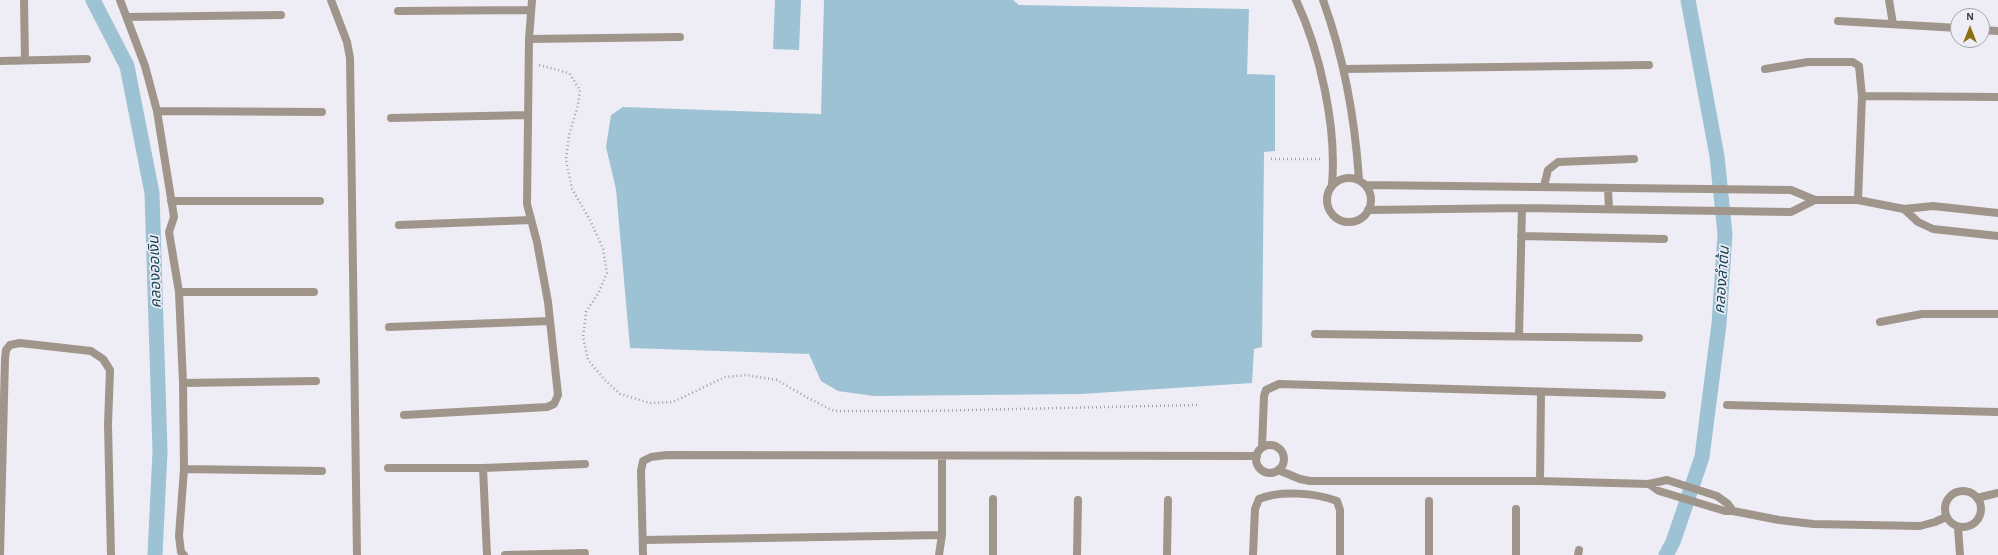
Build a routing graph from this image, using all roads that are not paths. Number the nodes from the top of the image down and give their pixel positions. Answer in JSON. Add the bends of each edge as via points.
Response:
{"nodes":[{"id":1,"x":24,"y":0,"type":"edge"},
{"id":2,"x":120,"y":0,"type":"edge"},
{"id":3,"x":331,"y":0,"type":"edge"},
{"id":4,"x":532,"y":0,"type":"edge"},
{"id":5,"x":1296,"y":0,"type":"edge"},
{"id":6,"x":1323,"y":0,"type":"edge"},
{"id":7,"x":1889,"y":0,"type":"edge"},
{"id":8,"x":532,"y":10,"type":"junction"},
{"id":9,"x":398,"y":11,"type":"dead end"},
{"id":10,"x":280,"y":15,"type":"dead end"},
{"id":11,"x":128,"y":17,"type":"junction"},
{"id":12,"x":1838,"y":21,"type":"dead end"},
{"id":13,"x":1893,"y":24,"type":"junction"},
{"id":14,"x":1950,"y":28,"type":"edge"},
{"id":15,"x":680,"y":37,"type":"dead end"},
{"id":16,"x":529,"y":39,"type":"junction"},
{"id":17,"x":87,"y":59,"type":"dead end"},
{"id":18,"x":0,"y":60,"type":"edge"},
{"id":19,"x":25,"y":60,"type":"junction"},
{"id":20,"x":1649,"y":65,"type":"dead end"},
{"id":21,"x":1344,"y":69,"type":"junction"},
{"id":22,"x":1765,"y":69,"type":"dead end"},
{"id":23,"x":1862,"y":96,"type":"junction"},
{"id":24,"x":1998,"y":97,"type":"edge"},
{"id":25,"x":156,"y":111,"type":"junction"},
{"id":26,"x":322,"y":112,"type":"dead end"},
{"id":27,"x":528,"y":115,"type":"junction"},
{"id":28,"x":391,"y":118,"type":"dead end"},
{"id":29,"x":1634,"y":159,"type":"dead end"},
{"id":30,"x":1363,"y":182,"type":"junction"},
{"id":31,"x":1332,"y":184,"type":"junction"},
{"id":32,"x":1544,"y":186,"type":"junction"},
{"id":33,"x":1608,"y":188,"type":"junction"},
{"id":34,"x":1815,"y":200,"type":"junction"},
{"id":35,"x":1858,"y":200,"type":"junction"},
{"id":36,"x":171,"y":201,"type":"junction"},
{"id":37,"x":320,"y":201,"type":"dead end"},
{"id":38,"x":1522,"y":208,"type":"junction"},
{"id":39,"x":1904,"y":209,"type":"junction"},
{"id":40,"x":1368,"y":210,"type":"junction"},
{"id":41,"x":1609,"y":210,"type":"junction"},
{"id":42,"x":1998,"y":213,"type":"edge"},
{"id":43,"x":531,"y":220,"type":"junction"},
{"id":44,"x":399,"y":225,"type":"dead end"},
{"id":45,"x":1521,"y":236,"type":"junction"},
{"id":46,"x":1998,"y":236,"type":"edge"},
{"id":47,"x":1664,"y":239,"type":"dead end"},
{"id":48,"x":179,"y":292,"type":"junction"},
{"id":49,"x":314,"y":292,"type":"dead end"},
{"id":50,"x":1998,"y":314,"type":"edge"},
{"id":51,"x":550,"y":321,"type":"junction"},
{"id":52,"x":1880,"y":322,"type":"dead end"},
{"id":53,"x":389,"y":327,"type":"dead end"},
{"id":54,"x":1315,"y":334,"type":"dead end"},
{"id":55,"x":1519,"y":336,"type":"junction"},
{"id":56,"x":1639,"y":338,"type":"dead end"},
{"id":57,"x":316,"y":381,"type":"dead end"},
{"id":58,"x":183,"y":383,"type":"junction"},
{"id":59,"x":1541,"y":393,"type":"junction"},
{"id":60,"x":1662,"y":395,"type":"dead end"},
{"id":61,"x":1727,"y":405,"type":"dead end"},
{"id":62,"x":1998,"y":412,"type":"edge"},
{"id":63,"x":404,"y":415,"type":"dead end"},
{"id":64,"x":1262,"y":447,"type":"junction"},
{"id":65,"x":1257,"y":456,"type":"junction"},
{"id":66,"x":942,"y":457,"type":"junction"},
{"id":67,"x":585,"y":464,"type":"dead end"},
{"id":68,"x":388,"y":468,"type":"dead end"},
{"id":69,"x":483,"y":468,"type":"junction"},
{"id":70,"x":184,"y":469,"type":"junction"},
{"id":71,"x":1278,"y":470,"type":"junction"},
{"id":72,"x":322,"y":471,"type":"dead end"},
{"id":73,"x":1540,"y":481,"type":"junction"},
{"id":74,"x":1648,"y":484,"type":"junction"},
{"id":75,"x":1998,"y":493,"type":"edge"},
{"id":76,"x":1977,"y":498,"type":"junction"},
{"id":77,"x":993,"y":499,"type":"dead end"},
{"id":78,"x":1078,"y":500,"type":"dead end"},
{"id":79,"x":1168,"y":500,"type":"dead end"},
{"id":80,"x":1430,"y":501,"type":"dead end"},
{"id":81,"x":1516,"y":510,"type":"dead end"},
{"id":82,"x":1734,"y":511,"type":"junction"},
{"id":83,"x":1946,"y":517,"type":"junction"},
{"id":84,"x":1958,"y":526,"type":"junction"},
{"id":85,"x":942,"y":535,"type":"junction"},
{"id":86,"x":643,"y":540,"type":"junction"},
{"id":87,"x":585,"y":553,"type":"dead end"},
{"id":88,"x":0,"y":555,"type":"edge"},
{"id":89,"x":111,"y":555,"type":"edge"},
{"id":90,"x":184,"y":555,"type":"edge"},
{"id":91,"x":357,"y":555,"type":"edge"},
{"id":92,"x":487,"y":555,"type":"edge"},
{"id":93,"x":506,"y":555,"type":"edge"},
{"id":94,"x":643,"y":555,"type":"edge"},
{"id":95,"x":939,"y":555,"type":"edge"},
{"id":96,"x":993,"y":555,"type":"edge"},
{"id":97,"x":1077,"y":555,"type":"edge"},
{"id":98,"x":1167,"y":555,"type":"edge"},
{"id":99,"x":1253,"y":555,"type":"edge"},
{"id":100,"x":1340,"y":555,"type":"edge"},
{"id":101,"x":1429,"y":555,"type":"edge"},
{"id":102,"x":1516,"y":555,"type":"edge"},
{"id":103,"x":1960,"y":555,"type":"edge"}],
"edges":[{"from":1,"to":19,"type":"street"},
{"from":2,"to":11,"type":"street"},
{"from":3,"to":91,"type":"street","via":[[347,42],[350,58]]},
{"from":4,"to":8,"type":"street"},
{"from":5,"to":31,"type":"street","via":[[1320,70],[1330,117],[1334,158]]},
{"from":6,"to":21,"type":"street"},
{"from":7,"to":13,"type":"street"},
{"from":8,"to":9,"type":"street"},
{"from":8,"to":16,"type":"street"},
{"from":10,"to":11,"type":"street"},
{"from":11,"to":25,"type":"street","via":[[145,66]]},
{"from":12,"to":13,"type":"street"},
{"from":13,"to":14,"type":"street"},
{"from":15,"to":16,"type":"street"},
{"from":16,"to":27,"type":"street"},
{"from":17,"to":19,"type":"street"},
{"from":18,"to":19,"type":"street"},
{"from":20,"to":21,"type":"street"},
{"from":21,"to":30,"type":"street"},
{"from":22,"to":23,"type":"street","via":[[1808,62],[1853,62],[1860,69]]},
{"from":23,"to":24,"type":"street"},
{"from":23,"to":35,"type":"street"},
{"from":25,"to":26,"type":"street"},
{"from":25,"to":36,"type":"street"},
{"from":27,"to":28,"type":"street"},
{"from":27,"to":43,"type":"street","via":[[527,204]]},
{"from":29,"to":32,"type":"street","via":[[1558,162],[1548,170]]},
{"from":30,"to":31,"type":"street","via":[[1345,178]]},
{"from":30,"to":32,"type":"street"},
{"from":30,"to":40,"type":"street","via":[[1371,197]]},
{"from":31,"to":40,"type":"street","via":[[1328,190],[1326,203],[1338,220],[1358,220]]},
{"from":32,"to":33,"type":"street"},
{"from":33,"to":34,"type":"street","via":[[1791,190]]},
{"from":33,"to":41,"type":"street"},
{"from":34,"to":35,"type":"street"},
{"from":34,"to":41,"type":"street","via":[[1791,212]]},
{"from":35,"to":39,"type":"street"},
{"from":36,"to":37,"type":"street"},
{"from":36,"to":48,"type":"street","via":[[174,217],[169,232]]},
{"from":38,"to":40,"type":"street"},
{"from":38,"to":41,"type":"street"},
{"from":38,"to":45,"type":"street"},
{"from":39,"to":42,"type":"street","via":[[1932,206]]},
{"from":39,"to":46,"type":"street","via":[[1918,222],[1932,229]]},
{"from":43,"to":44,"type":"street"},
{"from":43,"to":51,"type":"street"},
{"from":45,"to":47,"type":"street"},
{"from":45,"to":55,"type":"street"},
{"from":48,"to":49,"type":"street"},
{"from":48,"to":58,"type":"street"},
{"from":50,"to":52,"type":"street","via":[[1922,314]]},
{"from":51,"to":53,"type":"street"},
{"from":51,"to":63,"type":"street","via":[[558,395],[554,404],[547,407]]},
{"from":54,"to":55,"type":"street"},
{"from":55,"to":56,"type":"street"},
{"from":57,"to":58,"type":"street"},
{"from":58,"to":70,"type":"street"},
{"from":59,"to":60,"type":"street"},
{"from":59,"to":64,"type":"street","via":[[1279,384],[1266,390],[1264,396]]},
{"from":59,"to":73,"type":"street"},
{"from":61,"to":62,"type":"street"},
{"from":64,"to":65,"type":"street"},
{"from":64,"to":71,"type":"street","via":[[1273,445],[1282,451],[1284,461]]},
{"from":65,"to":66,"type":"street"},
{"from":65,"to":71,"type":"street","via":[[1257,462],[1263,470]]},
{"from":66,"to":85,"type":"street"},
{"from":66,"to":86,"type":"street","via":[[651,457],[643,462],[642,471]]},
{"from":67,"to":69,"type":"street"},
{"from":68,"to":69,"type":"street"},
{"from":69,"to":92,"type":"street"},
{"from":70,"to":72,"type":"street"},
{"from":70,"to":90,"type":"street","via":[[179,536],[181,552]]},
{"from":71,"to":73,"type":"street","via":[[1310,481]]},
{"from":73,"to":74,"type":"street"},
{"from":74,"to":82,"type":"street","via":[[1659,491],[1712,508]]},
{"from":74,"to":82,"type":"street","via":[[1667,480],[1717,496]]},
{"from":75,"to":76,"type":"street"},
{"from":76,"to":83,"type":"street","via":[[1966,491],[1953,493],[1945,504]]},
{"from":76,"to":84,"type":"street","via":[[1981,510],[1976,522],[1964,527]]},
{"from":77,"to":96,"type":"street"},
{"from":78,"to":97,"type":"street"},
{"from":79,"to":98,"type":"street"},
{"from":80,"to":101,"type":"street"},
{"from":81,"to":102,"type":"street"},
{"from":82,"to":83,"type":"street","via":[[1779,520],[1820,524],[1920,526]]},
{"from":83,"to":84,"type":"street","via":[[1953,525]]},
{"from":84,"to":103,"type":"street"},
{"from":85,"to":86,"type":"street"},
{"from":85,"to":95,"type":"street"},
{"from":86,"to":94,"type":"street"},
{"from":87,"to":93,"type":"street"},
{"from":88,"to":89,"type":"street","via":[[5,359],[6,350],[10,345],[20,343],[91,351],[103,359],[110,370],[108,425]]},
{"from":99,"to":100,"type":"street","via":[[1256,509],[1259,499],[1271,494],[1323,496],[1337,501],[1340,510]]}]}
